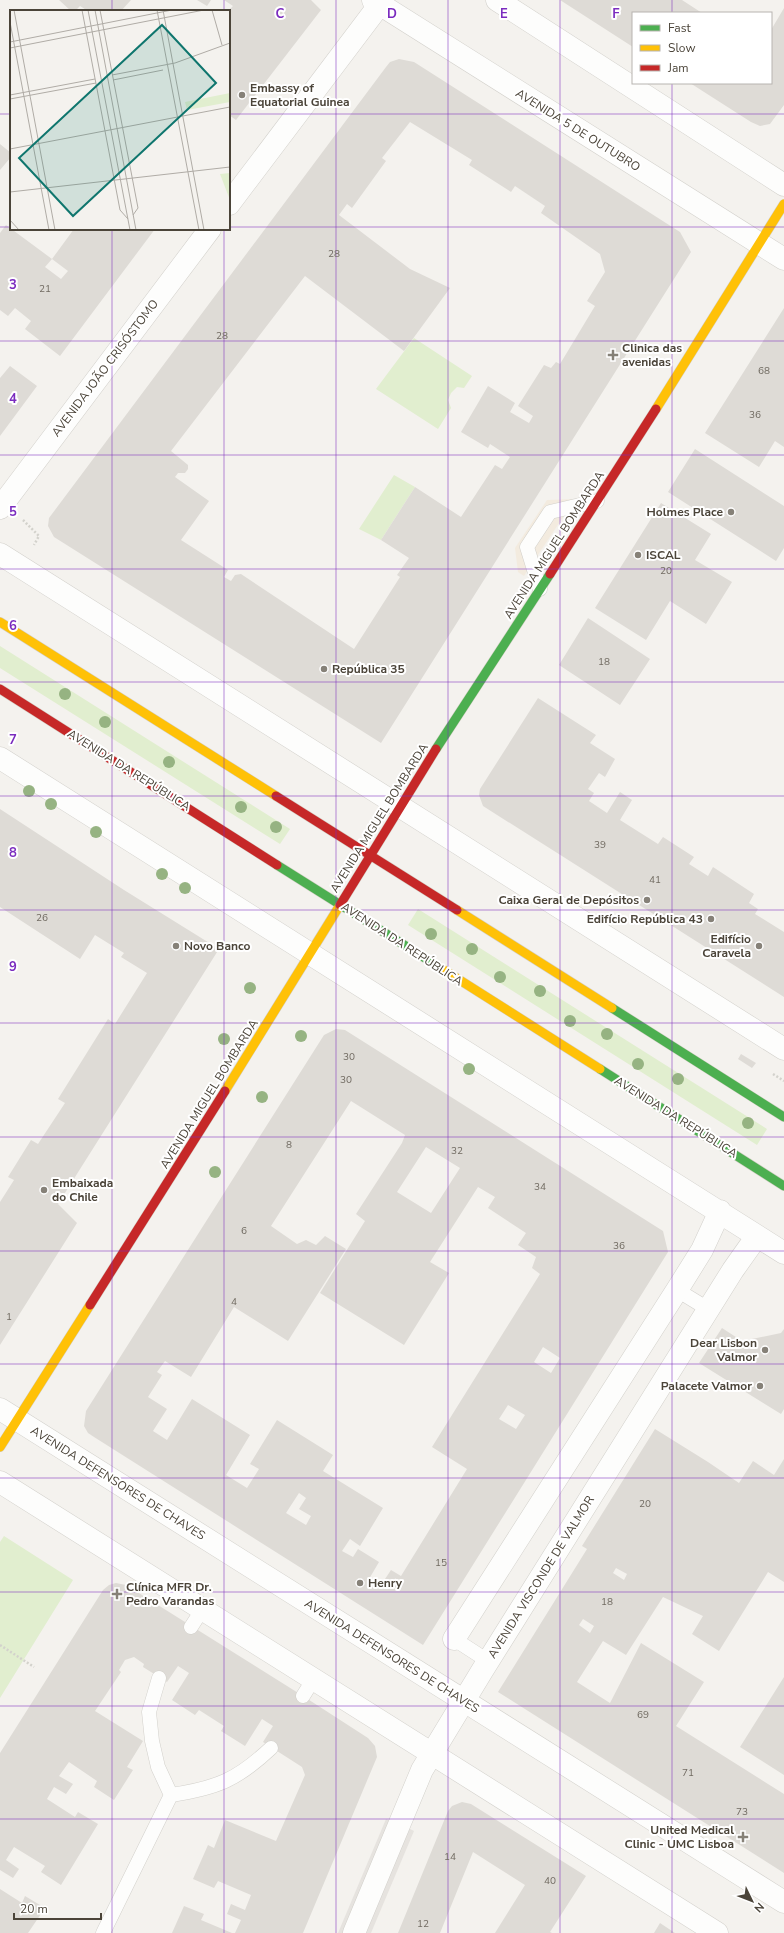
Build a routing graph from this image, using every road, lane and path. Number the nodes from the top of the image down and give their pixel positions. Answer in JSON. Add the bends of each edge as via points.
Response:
{"nodes":[{"id":1,"x":497,"y":0,"type":"edge"},
{"id":2,"x":379,"y":1,"type":"edge"},
{"id":3,"x":784,"y":185,"type":"edge"},
{"id":4,"x":230,"y":203,"type":"edge"},
{"id":5,"x":784,"y":204,"type":"edge"},
{"id":6,"x":209,"y":230,"type":"edge"},
{"id":7,"x":758,"y":244,"type":"junction"},
{"id":8,"x":784,"y":259,"type":"edge"},
{"id":9,"x":597,"y":501,"type":"junction"},
{"id":10,"x":0,"y":508,"type":"edge"},
{"id":11,"x":0,"y":554,"type":"edge"},
{"id":12,"x":540,"y":589,"type":"junction"},
{"id":13,"x":0,"y":622,"type":"edge"},
{"id":14,"x":0,"y":689,"type":"edge"},
{"id":15,"x":0,"y":758,"type":"edge"},
{"id":16,"x":400,"y":807,"type":"junction"},
{"id":17,"x":369,"y":857,"type":"junction"},
{"id":18,"x":340,"y":904,"type":"junction"},
{"id":19,"x":310,"y":954,"type":"junction"},
{"id":20,"x":784,"y":1049,"type":"edge"},
{"id":21,"x":784,"y":1117,"type":"edge"},
{"id":22,"x":784,"y":1186,"type":"edge"},
{"id":23,"x":720,"y":1211,"type":"junction"},
{"id":24,"x":757,"y":1236,"type":"junction"},
{"id":25,"x":784,"y":1253,"type":"edge"},
{"id":26,"x":677,"y":1290,"type":"junction"},
{"id":27,"x":708,"y":1309,"type":"junction"},
{"id":28,"x":9,"y":1414,"type":"edge"},
{"id":29,"x":0,"y":1447,"type":"edge"},
{"id":30,"x":0,"y":1482,"type":"edge"},
{"id":31,"x":454,"y":1639,"type":"joint"},
{"id":32,"x":0,"y":1645,"type":"edge"},
{"id":33,"x":488,"y":1662,"type":"junction"},
{"id":34,"x":34,"y":1666,"type":"dead end"},
{"id":35,"x":159,"y":1678,"type":"dead end"},
{"id":36,"x":464,"y":1701,"type":"junction"},
{"id":37,"x":271,"y":1748,"type":"dead end"},
{"id":38,"x":432,"y":1754,"type":"junction"},
{"id":39,"x":170,"y":1795,"type":"junction"},
{"id":40,"x":784,"y":1902,"type":"edge"},
{"id":41,"x":103,"y":1933,"type":"edge"},
{"id":42,"x":354,"y":1933,"type":"edge"},
{"id":43,"x":717,"y":1933,"type":"edge"}],
"edges":[{"from":1,"to":3,"type":"street"},
{"from":2,"to":4,"type":"street"},
{"from":2,"to":7,"type":"street","name":"AVENIDA 5 DE OUTUBRO"},
{"from":5,"to":7,"type":"main road","name":"AVENIDA MIGUEL BOMBARDA"},
{"from":6,"to":10,"type":"street","name":"AVENIDA JOÃO CRISÓSTOMO"},
{"from":7,"to":8,"type":"street","name":"AVENIDA 5 DE OUTUBRO"},
{"from":7,"to":9,"type":"main road","name":"AVENIDA MIGUEL BOMBARDA"},
{"from":9,"to":12,"type":"main road","name":"AVENIDA MIGUEL BOMBARDA"},
{"from":9,"to":12,"type":"lane","via":[[550,512],[527,547]]},
{"from":11,"to":16,"type":"street"},
{"from":12,"to":16,"type":"main road","name":"AVENIDA MIGUEL BOMBARDA"},
{"from":13,"to":17,"type":"main road"},
{"from":14,"to":18,"type":"main road","name":"AVENIDA DA REPÚBLICA"},
{"from":15,"to":19,"type":"street"},
{"from":16,"to":17,"type":"main road","name":"AVENIDA MIGUEL BOMBARDA"},
{"from":16,"to":20,"type":"street"},
{"from":17,"to":18,"type":"main road","name":"AVENIDA MIGUEL BOMBARDA"},
{"from":17,"to":21,"type":"main road","via":[[420,886]]},
{"from":18,"to":19,"type":"main road","name":"AVENIDA MIGUEL BOMBARDA"},
{"from":18,"to":22,"type":"main road","name":"AVENIDA DA REPÚBLICA"},
{"from":19,"to":23,"type":"street"},
{"from":19,"to":28,"type":"main road","name":"AVENIDA MIGUEL BOMBARDA"},
{"from":23,"to":24,"type":"street"},
{"from":23,"to":26,"type":"street","via":[[702,1250]]},
{"from":24,"to":25,"type":"street"},
{"from":24,"to":27,"type":"street","name":"AVENIDA VISCONDE DE VALMOR"},
{"from":26,"to":27,"type":"lane"},
{"from":26,"to":31,"type":"street"},
{"from":27,"to":33,"type":"street","name":"AVENIDA VISCONDE DE VALMOR"},
{"from":28,"to":29,"type":"main road","name":"AVENIDA MIGUEL BOMBARDA"},
{"from":28,"to":36,"type":"street","name":"AVENIDA DEFENSORES DE CHAVES"},
{"from":30,"to":38,"type":"street","via":[[197,1618],[308,1688]]},
{"from":31,"to":33,"type":"lane"},
{"from":32,"to":34,"type":"path"},
{"from":33,"to":36,"type":"street","name":"AVENIDA VISCONDE DE VALMOR"},
{"from":35,"to":39,"type":"lane","via":[[149,1712],[158,1767]]},
{"from":36,"to":38,"type":"street","name":"AVENIDA VISCONDE DE VALMOR"},
{"from":36,"to":40,"type":"street","name":"AVENIDA DEFENSORES DE CHAVES"},
{"from":37,"to":39,"type":"lane","via":[[233,1778],[213,1787]]},
{"from":38,"to":42,"type":"street","name":"AVENIDA VISCONDE DE VALMOR","via":[[422,1770]]},
{"from":38,"to":43,"type":"street"},
{"from":39,"to":41,"type":"lane"}]}
